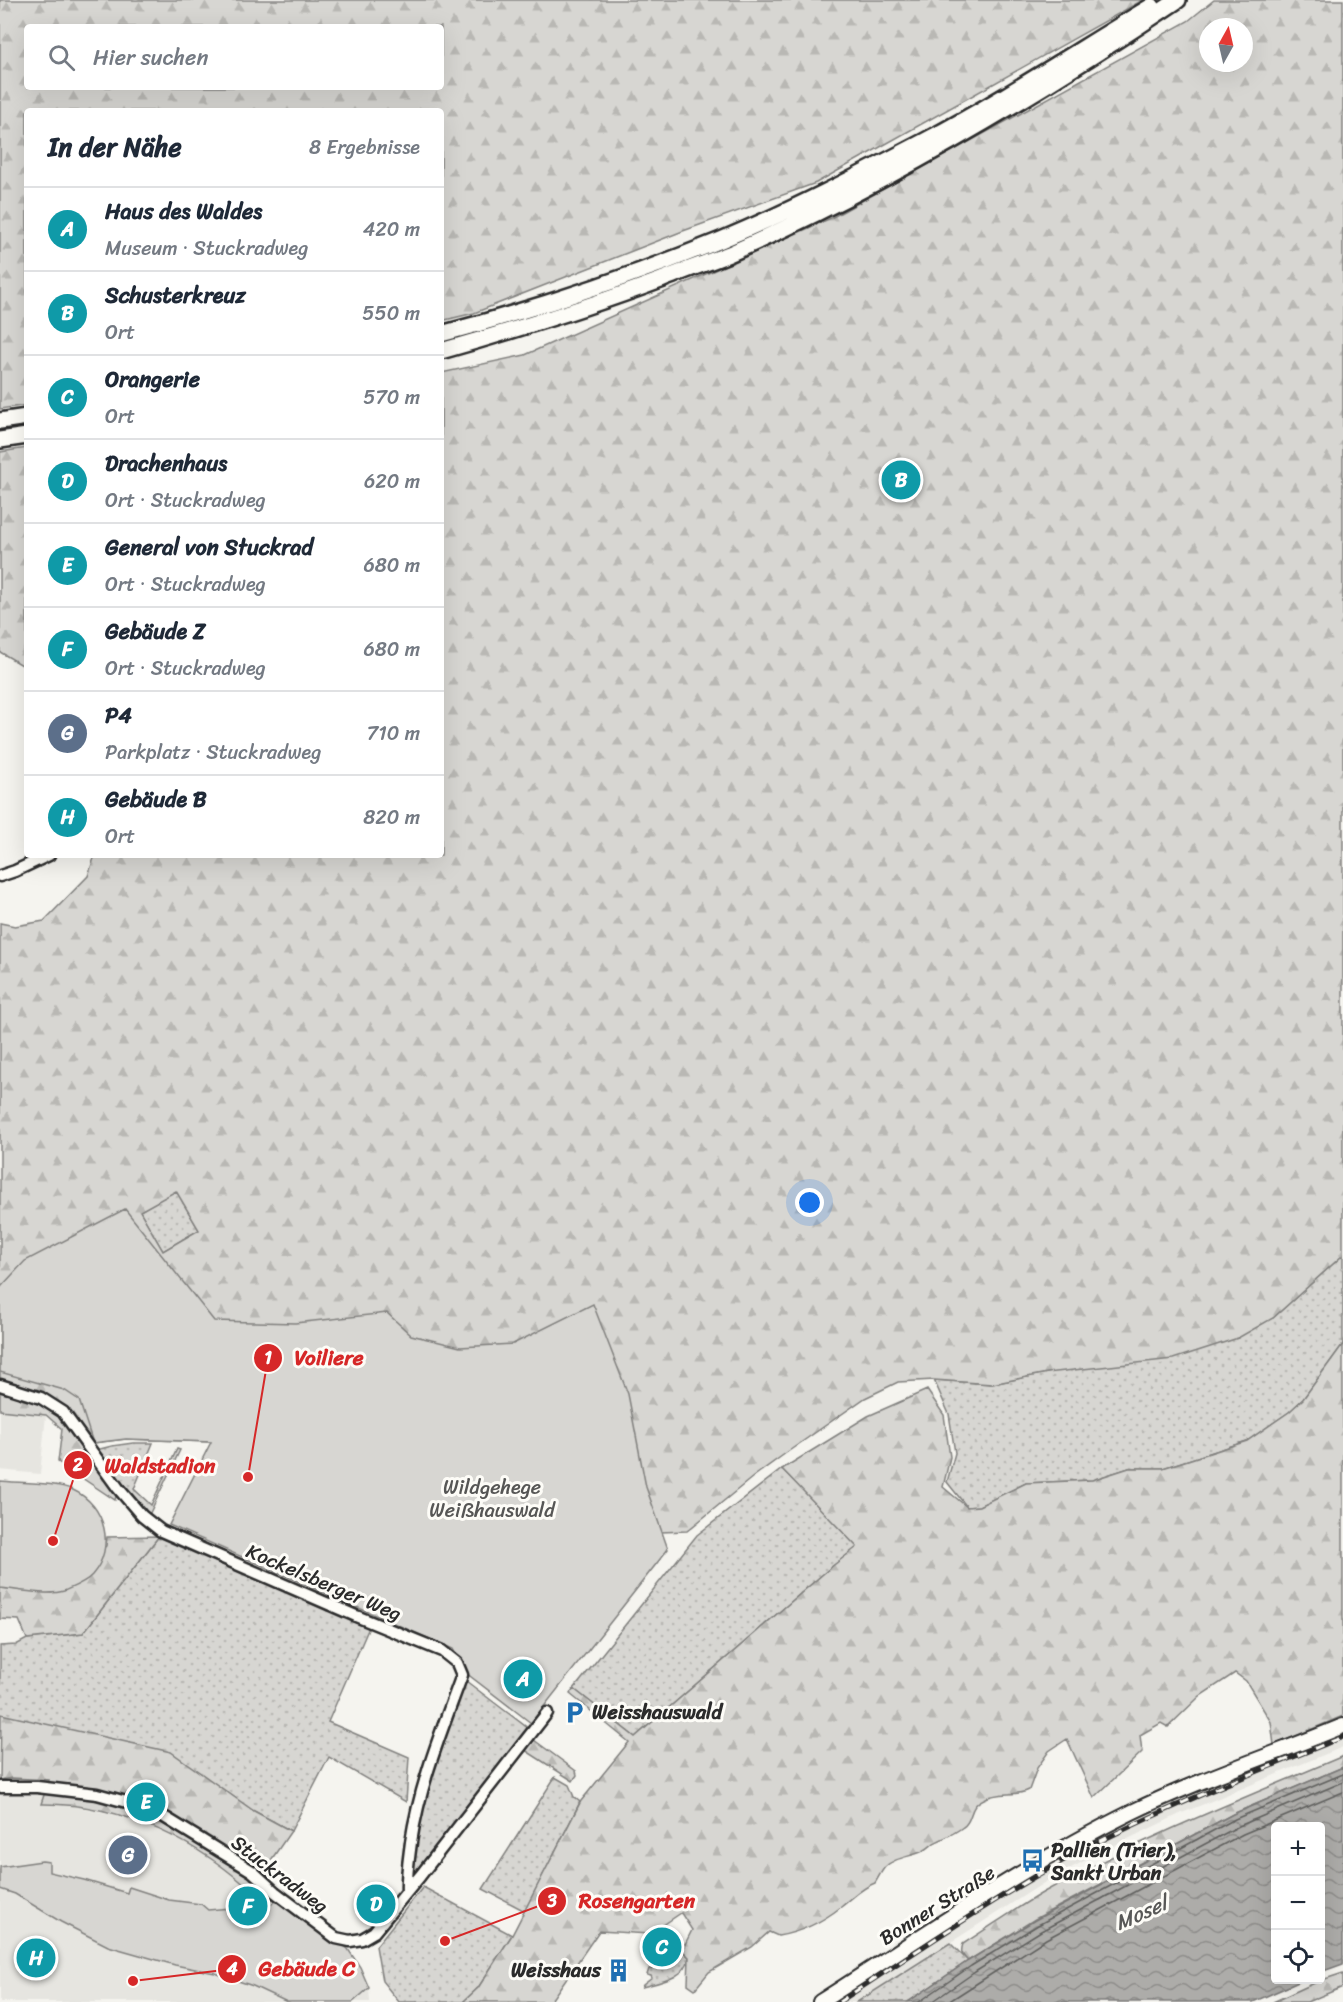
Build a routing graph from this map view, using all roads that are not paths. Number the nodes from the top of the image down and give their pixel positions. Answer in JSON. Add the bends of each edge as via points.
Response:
{"nodes":[{"id":1,"x":1162,"y":0,"type":"edge"},
{"id":2,"x":1178,"y":0,"type":"edge"},
{"id":3,"x":444,"y":333,"type":"edge"},
{"id":4,"x":444,"y":350,"type":"edge"},
{"id":5,"x":24,"y":417,"type":"edge"},
{"id":6,"x":0,"y":421,"type":"edge"},
{"id":7,"x":24,"y":436,"type":"edge"},
{"id":8,"x":0,"y":440,"type":"edge"},
{"id":9,"x":43,"y":858,"type":"edge"},
{"id":10,"x":0,"y":876,"type":"edge"},
{"id":11,"x":0,"y":1385,"type":"edge"},
{"id":12,"x":547,"y":1713,"type":"dead end"},
{"id":13,"x":1343,"y":1726,"type":"edge"},
{"id":14,"x":0,"y":1787,"type":"edge"},
{"id":15,"x":407,"y":1892,"type":"junction"},
{"id":16,"x":820,"y":2002,"type":"edge"}],
"edges":[{"from":1,"to":3,"type":"highway","via":[[927,140],[789,209],[721,240],[610,282]]},
{"from":2,"to":4,"type":"highway","via":[[997,116],[799,222],[727,255],[611,298]]},
{"from":5,"to":6,"type":"highway"},
{"from":7,"to":8,"type":"highway"},
{"from":9,"to":10,"type":"street"},
{"from":11,"to":15,"type":"street","name":"Kockelsberger Weg","via":[[40,1398],[63,1412],[141,1516],[161,1531],[442,1651],[457,1663],[462,1675],[428,1767],[415,1820]]},
{"from":12,"to":15,"type":"street","name":"Stuckradweg"},
{"from":13,"to":16,"type":"main road","name":"Bonner Straße","via":[[1134,1811],[1047,1859]]},
{"from":14,"to":15,"type":"street","name":"Stuckradweg","via":[[97,1794],[161,1815],[252,1871],[336,1938],[350,1941],[368,1937]]}]}
